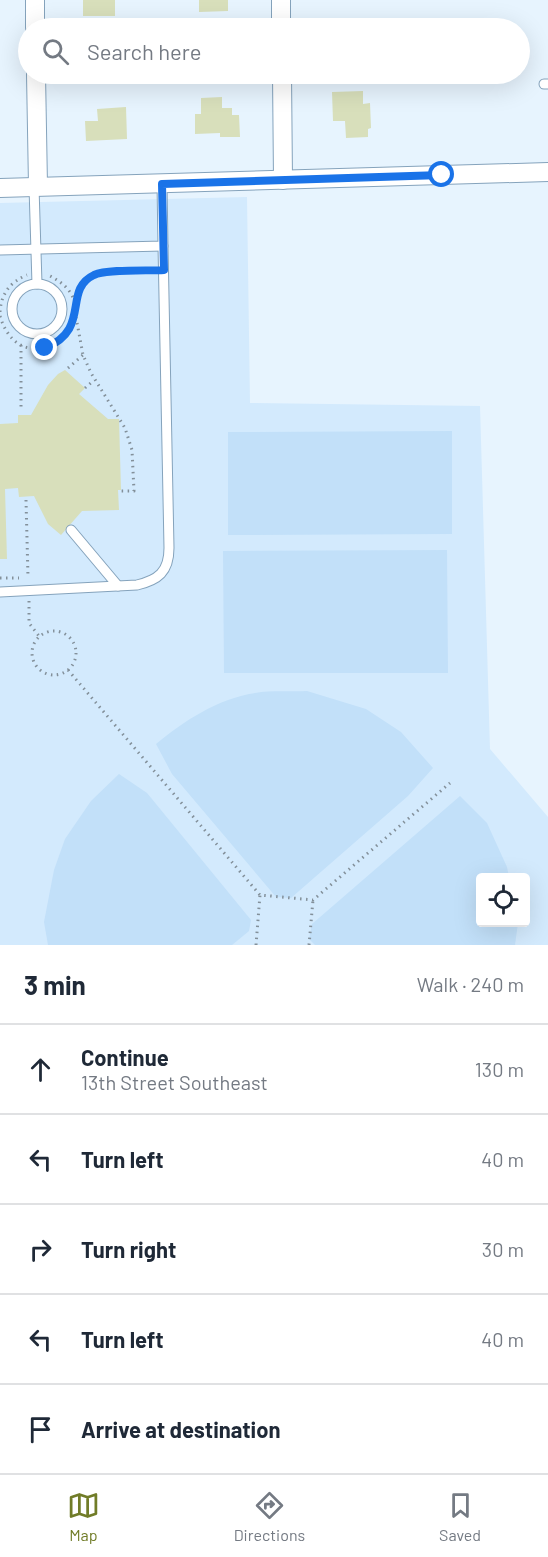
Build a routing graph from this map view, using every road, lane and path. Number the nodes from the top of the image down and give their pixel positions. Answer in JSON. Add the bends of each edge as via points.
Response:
{"nodes":[{"id":1,"x":35,"y":0,"type":"edge"},
{"id":2,"x":281,"y":0,"type":"edge"},
{"id":3,"x":35,"y":18,"type":"edge"},
{"id":4,"x":281,"y":18,"type":"edge"},
{"id":5,"x":36,"y":84,"type":"edge"},
{"id":6,"x":282,"y":84,"type":"edge"},
{"id":7,"x":548,"y":172,"type":"edge"},
{"id":8,"x":283,"y":180,"type":"junction"},
{"id":9,"x":162,"y":184,"type":"junction"},
{"id":10,"x":36,"y":187,"type":"junction"},
{"id":11,"x":0,"y":188,"type":"edge"},
{"id":12,"x":163,"y":246,"type":"junction"},
{"id":13,"x":35,"y":249,"type":"junction"},
{"id":14,"x":0,"y":250,"type":"edge"},
{"id":15,"x":164,"y":270,"type":"junction"},
{"id":16,"x":36,"y":273,"type":"junction"},
{"id":17,"x":37,"y":284,"type":"junction"},
{"id":18,"x":74,"y":307,"type":"junction"},
{"id":19,"x":75,"y":312,"type":"junction"},
{"id":20,"x":0,"y":314,"type":"edge"},
{"id":21,"x":21,"y":345,"type":"junction"},
{"id":22,"x":83,"y":355,"type":"junction"},
{"id":23,"x":68,"y":368,"type":"dead end"},
{"id":24,"x":94,"y":380,"type":"junction"},
{"id":25,"x":85,"y":387,"type":"dead end"},
{"id":26,"x":21,"y":411,"type":"dead end"},
{"id":27,"x":119,"y":491,"type":"dead end"},
{"id":28,"x":26,"y":500,"type":"dead end"},
{"id":29,"x":71,"y":530,"type":"dead end"},
{"id":30,"x":28,"y":577,"type":"dead end"},
{"id":31,"x":118,"y":586,"type":"junction"},
{"id":32,"x":0,"y":592,"type":"edge"},
{"id":33,"x":68,"y":670,"type":"junction"},
{"id":34,"x":450,"y":783,"type":"dead end"},
{"id":35,"x":260,"y":895,"type":"junction"},
{"id":36,"x":313,"y":900,"type":"junction"},
{"id":37,"x":256,"y":945,"type":"edge"},
{"id":38,"x":309,"y":945,"type":"edge"}],
"edges":[{"from":1,"to":3,"type":"street"},
{"from":2,"to":4,"type":"street"},
{"from":5,"to":10,"type":"street"},
{"from":6,"to":8,"type":"street"},
{"from":7,"to":8,"type":"street"},
{"from":8,"to":9,"type":"street"},
{"from":9,"to":10,"type":"street"},
{"from":9,"to":12,"type":"lane"},
{"from":10,"to":11,"type":"street"},
{"from":10,"to":13,"type":"lane"},
{"from":12,"to":13,"type":"lane"},
{"from":12,"to":15,"type":"lane"},
{"from":13,"to":14,"type":"lane"},
{"from":13,"to":16,"type":"lane"},
{"from":15,"to":18,"type":"path","via":[[93,276],[84,283]]},
{"from":15,"to":31,"type":"lane","via":[[169,559],[151,582]]},
{"from":16,"to":17,"type":"lane"},
{"from":16,"to":18,"type":"path","via":[[59,280],[68,289]]},
{"from":16,"to":20,"type":"path","via":[[13,282],[5,291]]},
{"from":17,"to":17,"type":"lane","via":[[21,290],[12,304],[20,328],[35,335],[51,331],[63,310],[58,294]]},
{"from":18,"to":19,"type":"path"},
{"from":19,"to":21,"type":"path","via":[[69,330],[57,343],[39,348]]},
{"from":19,"to":22,"type":"path"},
{"from":20,"to":21,"type":"path","via":[[7,333]]},
{"from":21,"to":26,"type":"path"},
{"from":22,"to":23,"type":"path"},
{"from":22,"to":24,"type":"path"},
{"from":24,"to":25,"type":"path"},
{"from":24,"to":27,"type":"path","via":[[125,428],[132,450],[134,491]]},
{"from":28,"to":30,"type":"path"},
{"from":29,"to":31,"type":"lane"},
{"from":31,"to":32,"type":"lane"},
{"from":33,"to":33,"type":"path","via":[[52,675],[34,664],[32,649],[39,636],[53,630],[73,640],[77,655]]},
{"from":33,"to":35,"type":"path"},
{"from":34,"to":36,"type":"path"},
{"from":35,"to":36,"type":"path"},
{"from":35,"to":37,"type":"path"},
{"from":36,"to":38,"type":"path"}]}
